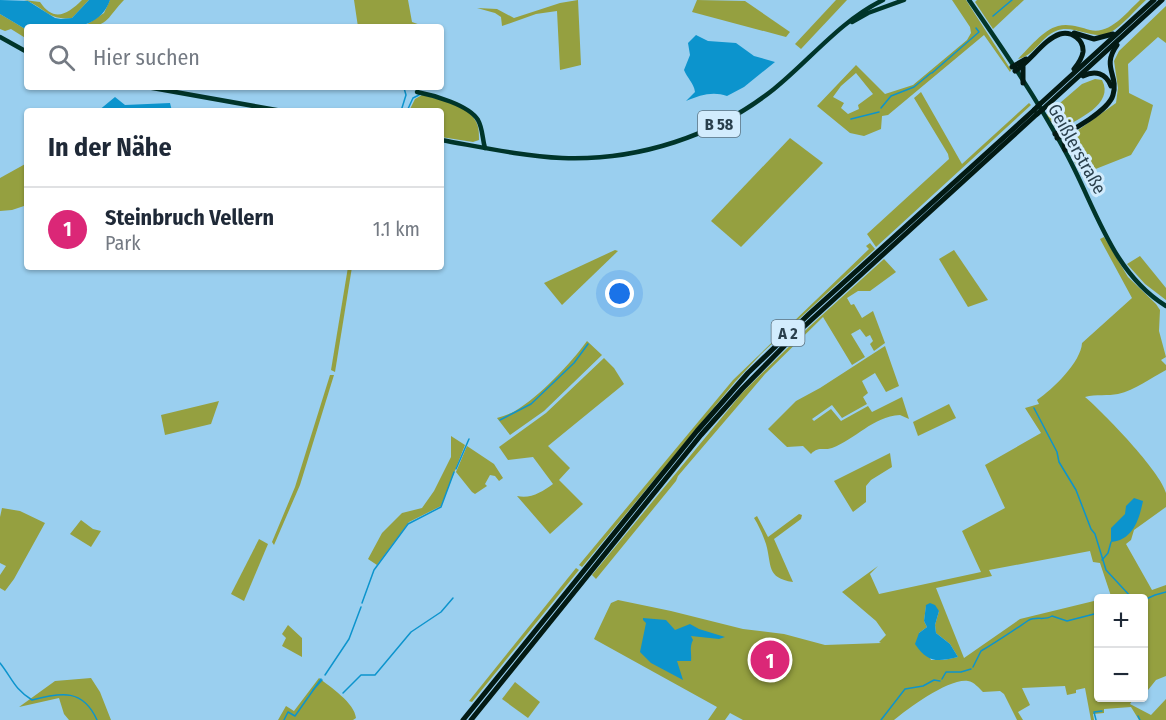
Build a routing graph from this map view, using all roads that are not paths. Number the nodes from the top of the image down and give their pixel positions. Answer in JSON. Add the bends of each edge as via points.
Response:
{"nodes":[{"id":1,"x":883,"y":0,"type":"edge"},
{"id":2,"x":904,"y":0,"type":"edge"},
{"id":3,"x":969,"y":0,"type":"edge"},
{"id":4,"x":1154,"y":0,"type":"edge"},
{"id":5,"x":1162,"y":0,"type":"edge"},
{"id":6,"x":842,"y":27,"type":"junction"},
{"id":7,"x":1128,"y":28,"type":"junction"},
{"id":8,"x":0,"y":37,"type":"edge"},
{"id":9,"x":24,"y":50,"type":"edge"},
{"id":10,"x":1024,"y":64,"type":"junction"},
{"id":11,"x":1014,"y":69,"type":"junction"},
{"id":12,"x":1073,"y":81,"type":"junction"},
{"id":13,"x":1064,"y":82,"type":"junction"},
{"id":14,"x":1023,"y":83,"type":"junction"},
{"id":15,"x":164,"y":90,"type":"edge"},
{"id":16,"x":418,"y":90,"type":"edge"},
{"id":17,"x":1042,"y":106,"type":"junction"},
{"id":18,"x":265,"y":108,"type":"edge"},
{"id":19,"x":1069,"y":132,"type":"junction"},
{"id":20,"x":1056,"y":136,"type":"junction"},
{"id":21,"x":444,"y":141,"type":"edge"},
{"id":22,"x":482,"y":147,"type":"junction"},
{"id":23,"x":1065,"y":150,"type":"junction"},
{"id":24,"x":1166,"y":306,"type":"edge"},
{"id":25,"x":586,"y":572,"type":"junction"},
{"id":26,"x":463,"y":720,"type":"edge"},
{"id":27,"x":471,"y":720,"type":"edge"}],
"edges":[{"from":1,"to":6,"type":"main road","number":"B 58"},
{"from":2,"to":6,"type":"main road"},
{"from":3,"to":11,"type":"main road","name":"Geißlerstraße"},
{"from":4,"to":7,"type":"highway","number":"A 2"},
{"from":5,"to":7,"type":"highway","number":"A 2"},
{"from":6,"to":22,"type":"main road","number":"B 58","via":[[760,99],[679,140],[596,157],[563,158]]},
{"from":7,"to":11,"type":"highway","via":[[1100,38],[1061,32]]},
{"from":7,"to":12,"type":"highway","number":"A 2"},
{"from":7,"to":13,"type":"highway","number":"A 2"},
{"from":7,"to":19,"type":"highway","via":[[1109,58],[1112,99]]},
{"from":8,"to":9,"type":"main road"},
{"from":10,"to":11,"type":"highway"},
{"from":10,"to":13,"type":"highway","via":[[1056,36],[1073,35],[1083,46],[1082,55]]},
{"from":10,"to":14,"type":"highway"},
{"from":11,"to":14,"type":"main road","name":"Geißlerstraße"},
{"from":12,"to":17,"type":"highway","number":"A 2"},
{"from":12,"to":20,"type":"highway","via":[[1099,73],[1109,80],[1111,95],[1102,107]]},
{"from":13,"to":17,"type":"highway","number":"A 2"},
{"from":14,"to":20,"type":"main road","name":"Geißlerstraße"},
{"from":15,"to":18,"type":"main road"},
{"from":16,"to":22,"type":"main road","via":[[475,116],[481,128]]},
{"from":17,"to":25,"type":"highway","number":"A 2","bridge":true,"via":[[748,373]]},
{"from":19,"to":20,"type":"highway"},
{"from":19,"to":23,"type":"highway","via":[[1064,140]]},
{"from":20,"to":23,"type":"main road","name":"Geißlerstraße"},
{"from":21,"to":22,"type":"main road","number":"B 58"},
{"from":23,"to":24,"type":"main road","name":"Geißlerstraße","via":[[1119,260],[1141,287]]},
{"from":25,"to":26,"type":"highway","number":"A 2"},
{"from":25,"to":27,"type":"highway","number":"A 2"}]}
